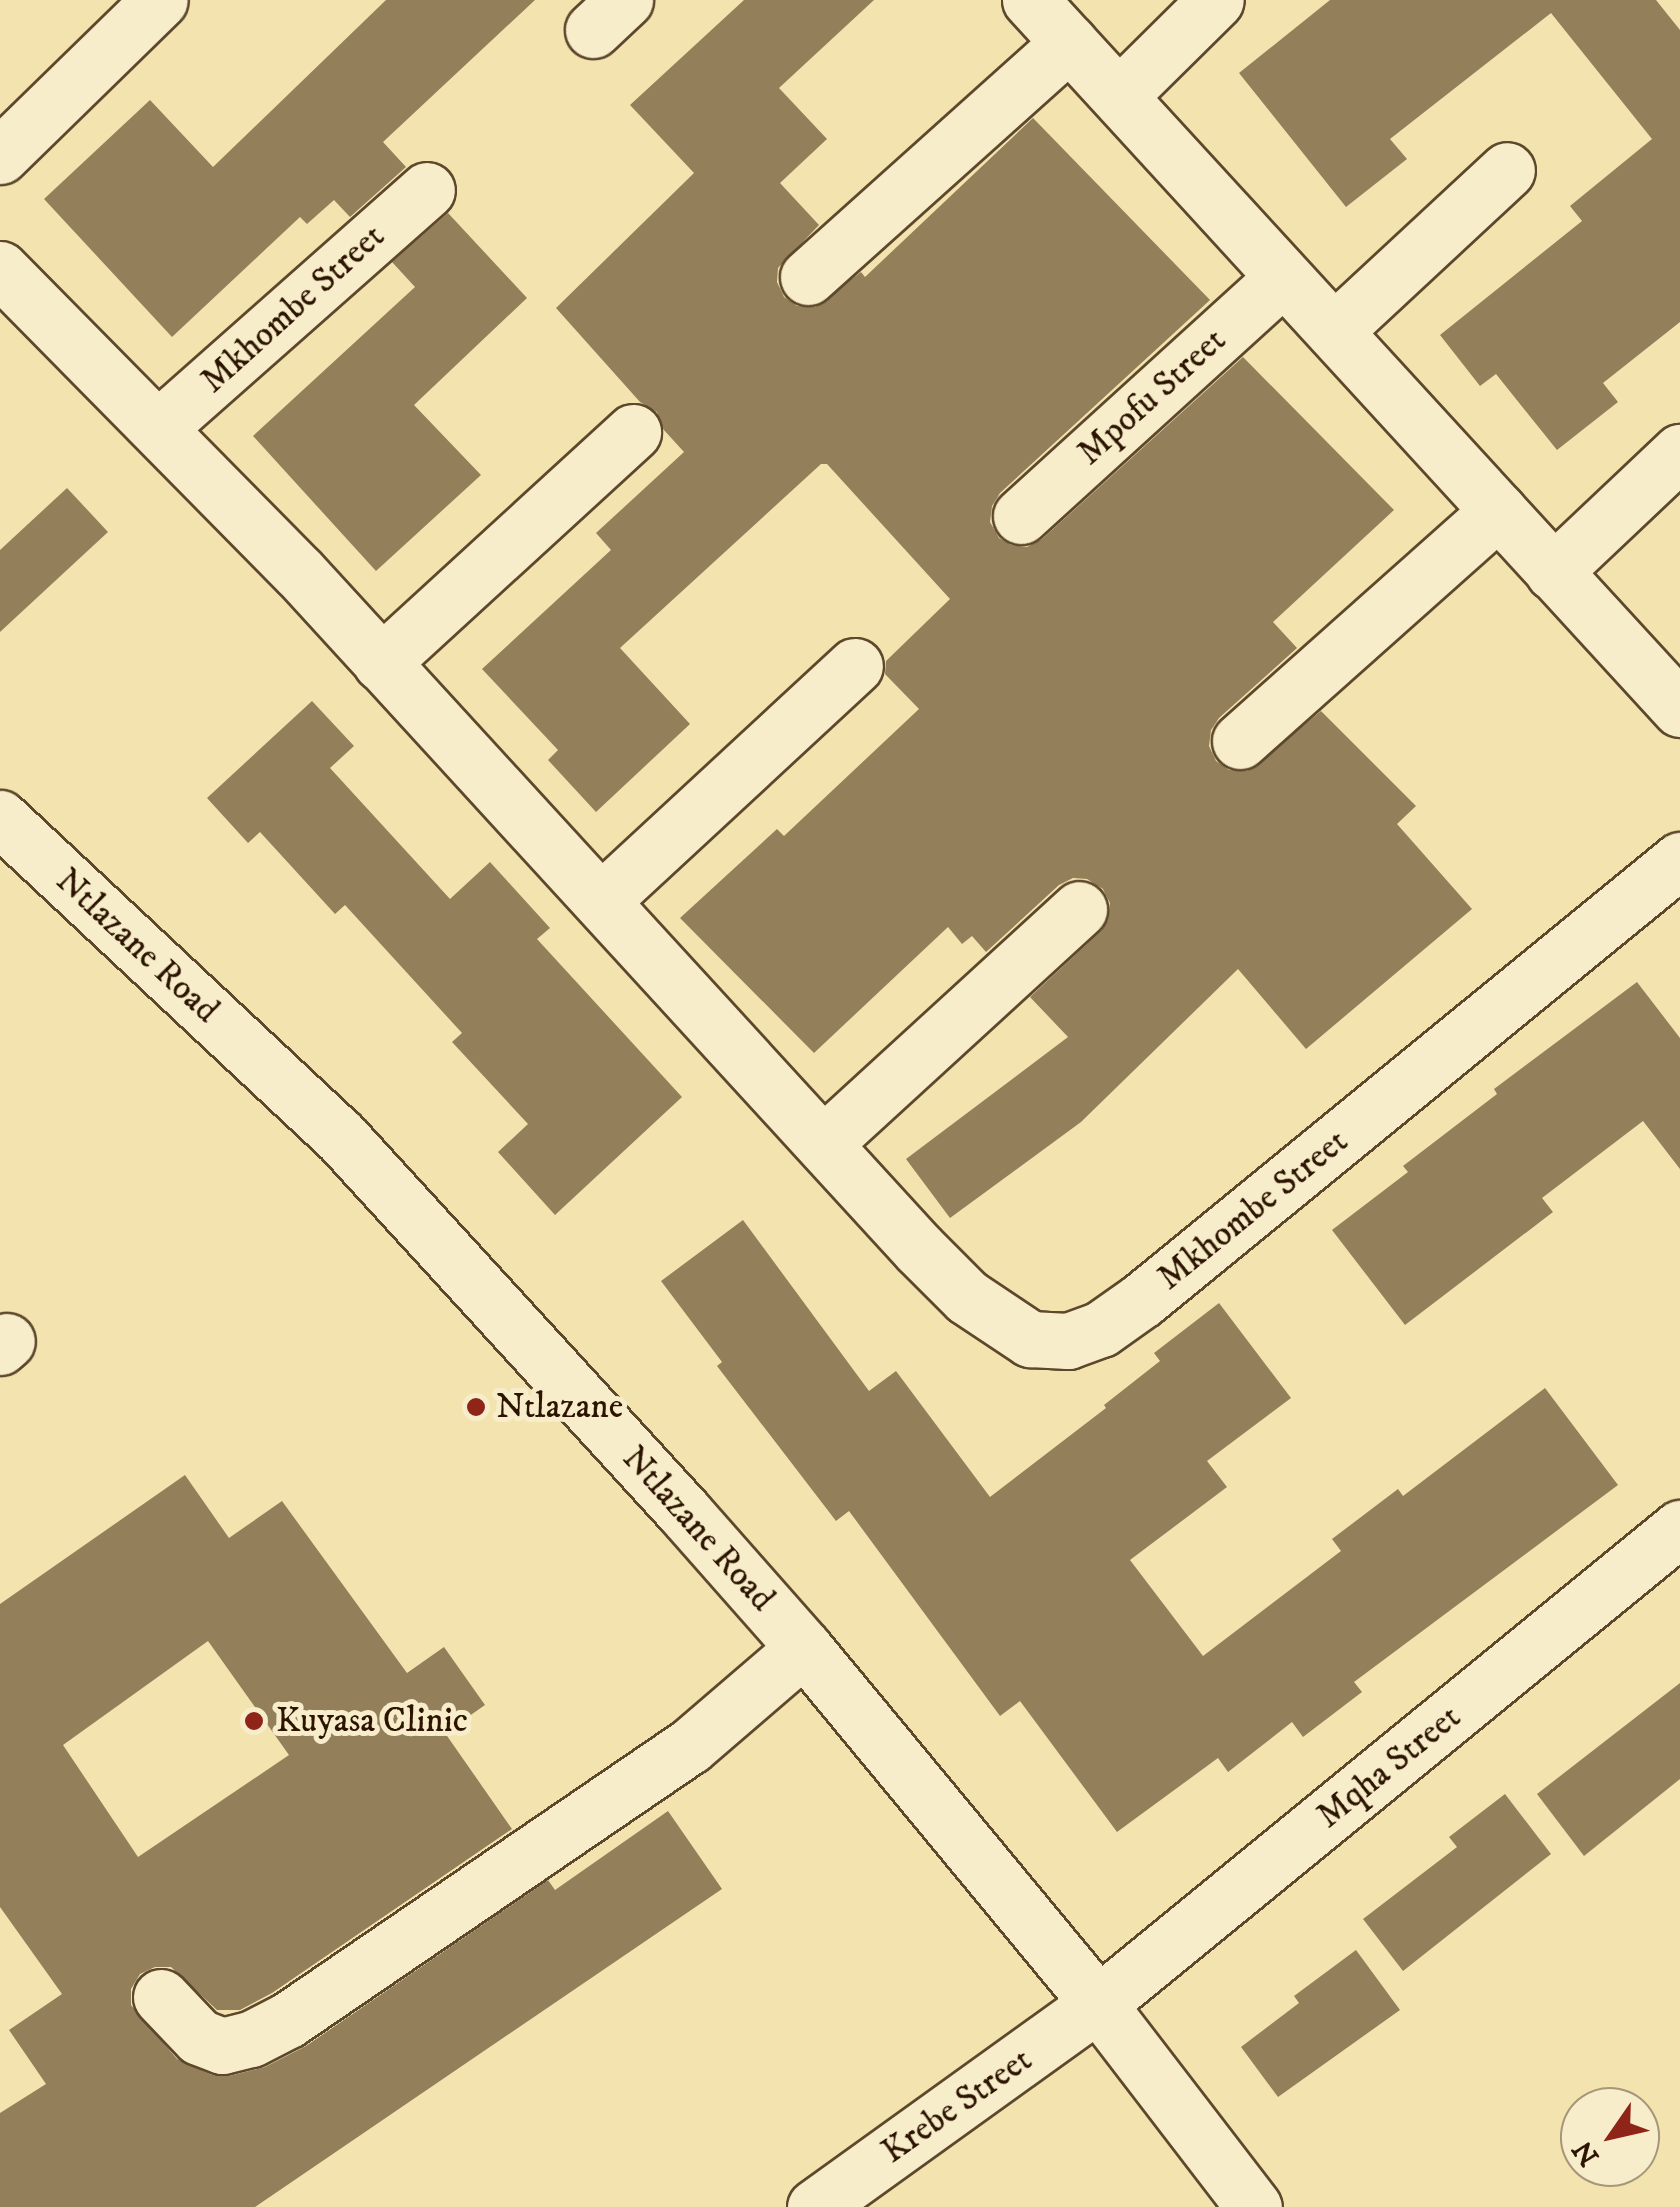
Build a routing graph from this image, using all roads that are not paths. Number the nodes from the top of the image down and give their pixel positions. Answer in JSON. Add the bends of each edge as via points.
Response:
{"nodes":[{"id":1,"x":160,"y":0,"type":"edge"},
{"id":2,"x":1030,"y":0,"type":"edge"},
{"id":3,"x":1216,"y":0,"type":"edge"},
{"id":4,"x":1069,"y":43,"type":"junction"},
{"id":5,"x":1119,"y":96,"type":"junction"},
{"id":6,"x":0,"y":156,"type":"edge"},
{"id":7,"x":1507,"y":170,"type":"dead end"},
{"id":8,"x":427,"y":190,"type":"dead end"},
{"id":9,"x":0,"y":269,"type":"edge"},
{"id":10,"x":808,"y":276,"type":"dead end"},
{"id":11,"x":1284,"y":278,"type":"junction"},
{"id":12,"x":1334,"y":332,"type":"junction"},
{"id":13,"x":158,"y":428,"type":"junction"},
{"id":14,"x":633,"y":432,"type":"dead end"},
{"id":15,"x":1680,"y":452,"type":"edge"},
{"id":16,"x":1498,"y":512,"type":"junction"},
{"id":17,"x":1021,"y":516,"type":"dead end"},
{"id":18,"x":1553,"y":572,"type":"junction"},
{"id":19,"x":381,"y":664,"type":"junction"},
{"id":20,"x":854,"y":666,"type":"dead end"},
{"id":21,"x":1680,"y":710,"type":"edge"},
{"id":22,"x":1240,"y":741,"type":"dead end"},
{"id":23,"x":0,"y":818,"type":"edge"},
{"id":24,"x":1680,"y":860,"type":"edge"},
{"id":25,"x":601,"y":901,"type":"junction"},
{"id":26,"x":1079,"y":909,"type":"dead end"},
{"id":27,"x":824,"y":1143,"type":"junction"},
{"id":28,"x":1680,"y":1528,"type":"edge"},
{"id":29,"x":804,"y":1648,"type":"junction"},
{"id":30,"x":161,"y":1997,"type":"dead end"},
{"id":31,"x":1098,"y":2004,"type":"junction"},
{"id":32,"x":815,"y":2207,"type":"edge"},
{"id":33,"x":1254,"y":2207,"type":"edge"}],
"edges":[{"from":1,"to":6,"type":"street"},
{"from":2,"to":4,"type":"street"},
{"from":3,"to":5,"type":"street"},
{"from":4,"to":5,"type":"street"},
{"from":4,"to":10,"type":"street"},
{"from":5,"to":11,"type":"street"},
{"from":7,"to":12,"type":"street"},
{"from":8,"to":13,"type":"street","name":"Mkhombe Street"},
{"from":9,"to":13,"type":"street","name":"Mkhombe Street"},
{"from":11,"to":12,"type":"street"},
{"from":11,"to":17,"type":"street","name":"Mpofu Street"},
{"from":12,"to":16,"type":"street"},
{"from":13,"to":19,"type":"street","name":"Mkhombe Street"},
{"from":14,"to":19,"type":"street"},
{"from":15,"to":18,"type":"street"},
{"from":16,"to":18,"type":"street"},
{"from":16,"to":22,"type":"street"},
{"from":18,"to":21,"type":"street"},
{"from":19,"to":25,"type":"street","name":"Mkhombe Street"},
{"from":20,"to":25,"type":"street"},
{"from":23,"to":29,"type":"street","name":"Ntlazane Road","via":[[342,1137]]},
{"from":24,"to":27,"type":"street","name":"Mkhombe Street","via":[[1142,1300],[1101,1329],[1068,1341],[1030,1338],[967,1296]]},
{"from":25,"to":27,"type":"street","name":"Mkhombe Street"},
{"from":26,"to":27,"type":"street"},
{"from":28,"to":31,"type":"street","name":"Mqha Street"},
{"from":29,"to":30,"type":"street","via":[[690,1746],[252,2040],[222,2046],[199,2037]]},
{"from":29,"to":31,"type":"street","name":"Ntlazane Road"},
{"from":31,"to":32,"type":"street","name":"Krebe Street"},
{"from":31,"to":33,"type":"street","name":"Ntlazane Road"}]}
